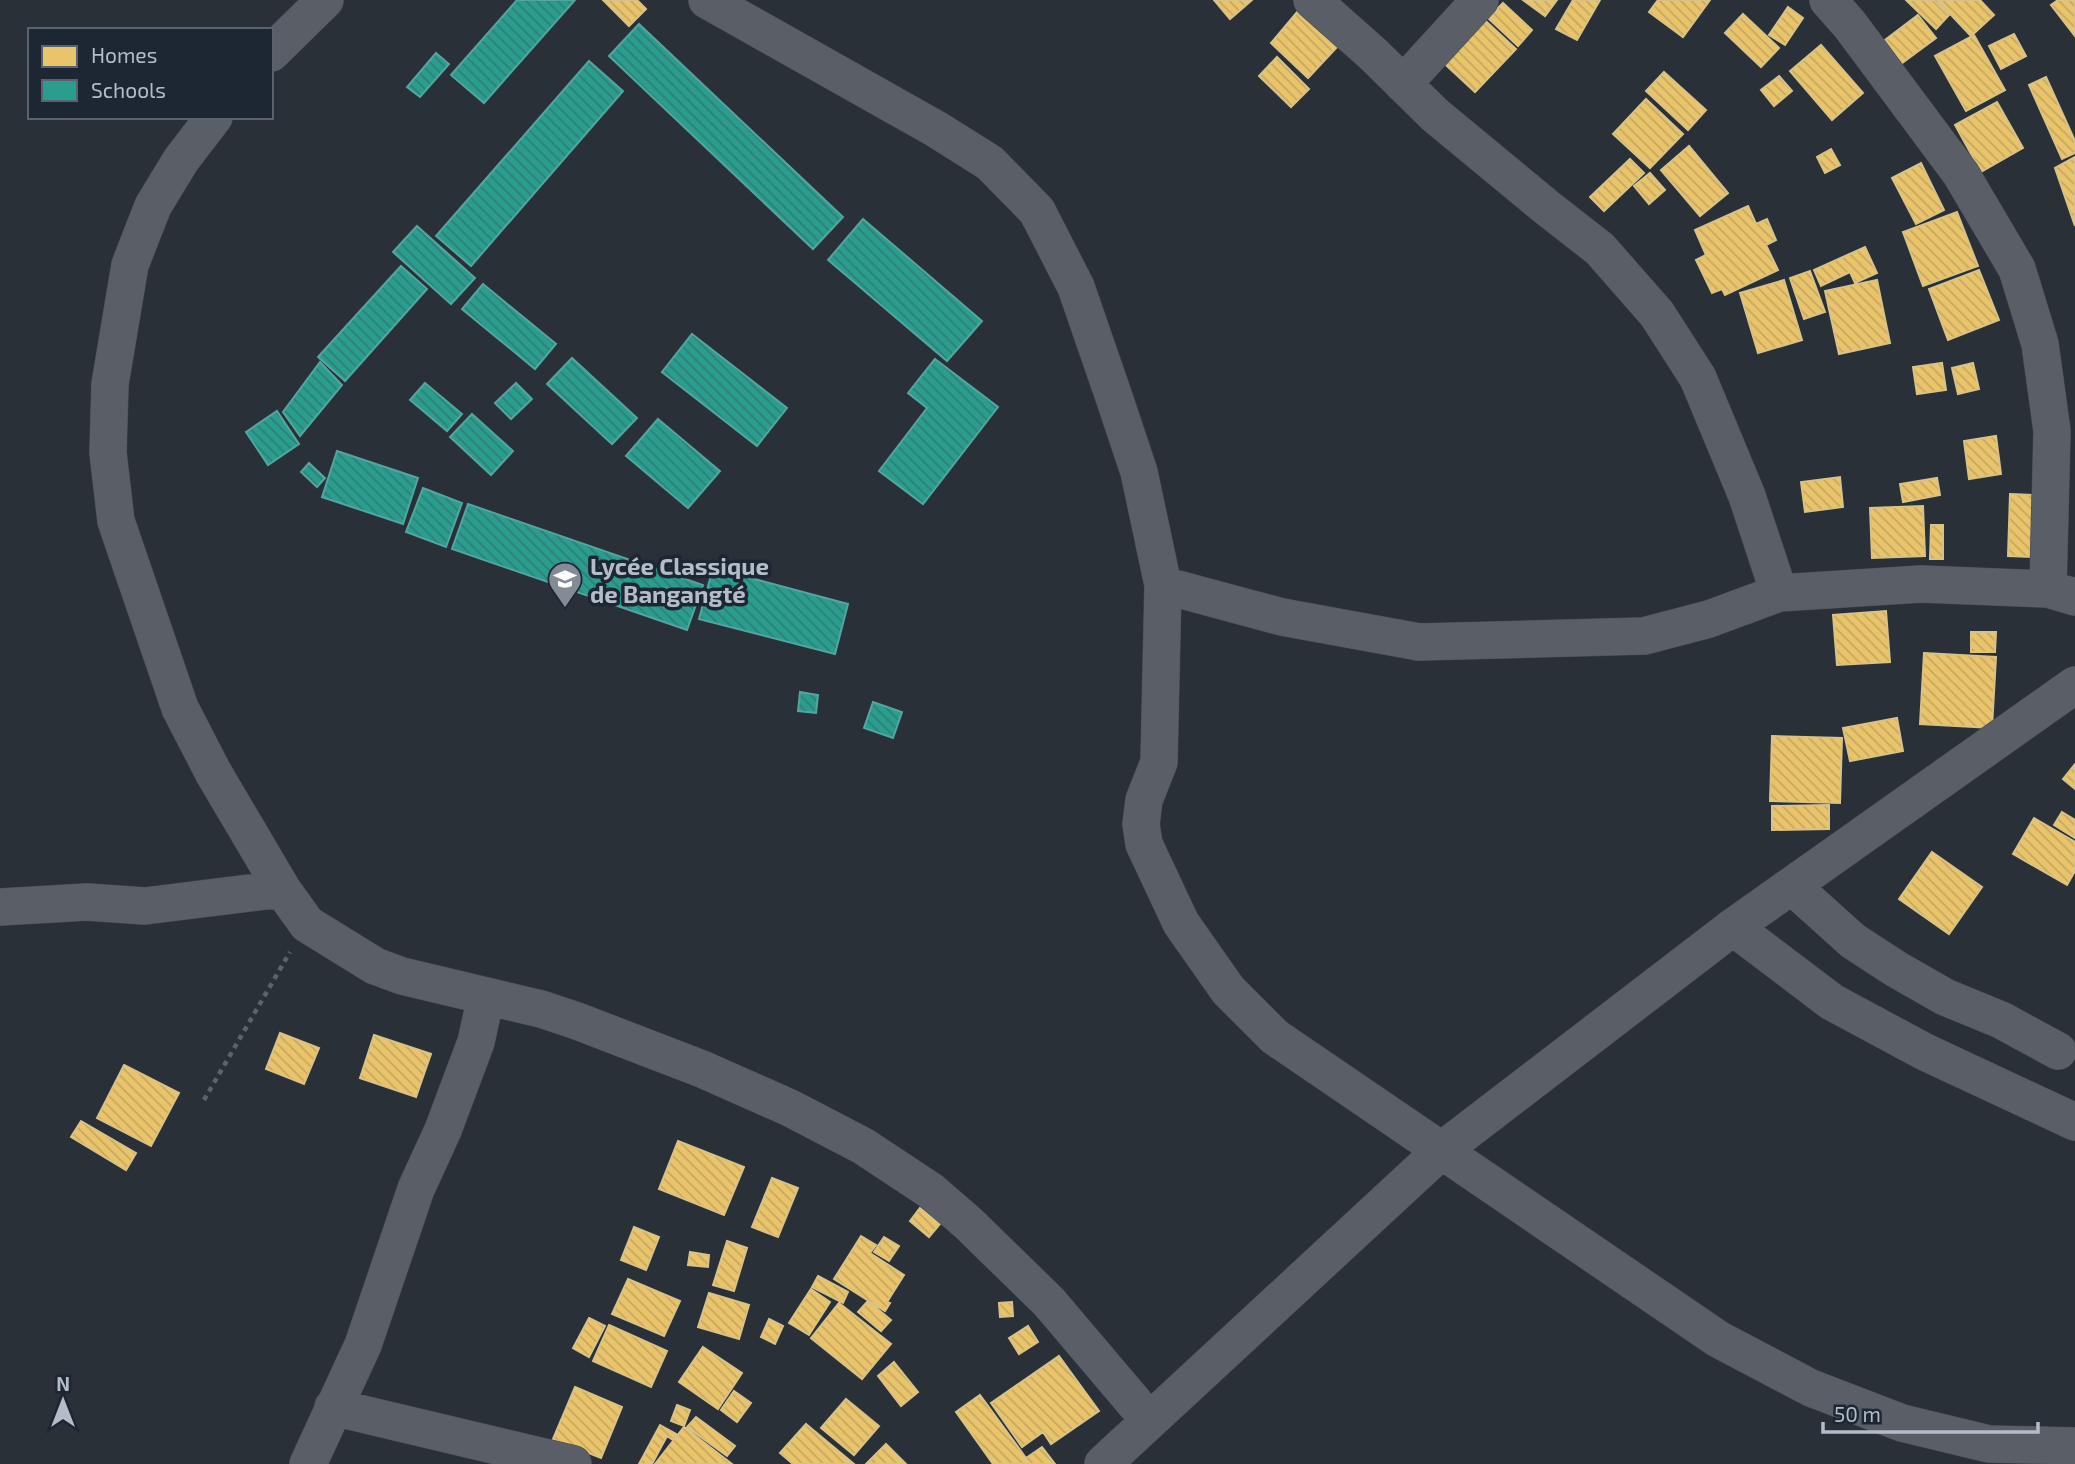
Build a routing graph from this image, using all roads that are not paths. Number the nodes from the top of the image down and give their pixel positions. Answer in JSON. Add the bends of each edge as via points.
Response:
{"nodes":[{"id":1,"x":325,"y":0,"type":"edge"},
{"id":2,"x":707,"y":0,"type":"edge"},
{"id":3,"x":1312,"y":0,"type":"edge"},
{"id":4,"x":1480,"y":0,"type":"edge"},
{"id":5,"x":1828,"y":0,"type":"edge"},
{"id":6,"x":273,"y":50,"type":"edge"},
{"id":7,"x":1403,"y":84,"type":"junction"},
{"id":8,"x":212,"y":119,"type":"edge"},
{"id":9,"x":1163,"y":585,"type":"junction"},
{"id":10,"x":1779,"y":593,"type":"junction"},
{"id":11,"x":2061,"y":593,"type":"edge"},
{"id":12,"x":2075,"y":685,"type":"edge"},
{"id":13,"x":1793,"y":887,"type":"junction"},
{"id":14,"x":282,"y":889,"type":"junction"},
{"id":15,"x":0,"y":907,"type":"edge"},
{"id":16,"x":1733,"y":927,"type":"junction"},
{"id":17,"x":486,"y":996,"type":"junction"},
{"id":18,"x":2058,"y":1051,"type":"dead end"},
{"id":19,"x":2075,"y":1122,"type":"edge"},
{"id":20,"x":1441,"y":1151,"type":"junction"},
{"id":21,"x":333,"y":1407,"type":"junction"},
{"id":22,"x":1149,"y":1420,"type":"junction"},
{"id":23,"x":2075,"y":1446,"type":"edge"},
{"id":24,"x":1979,"y":1454,"type":"edge"},
{"id":25,"x":308,"y":1464,"type":"edge"},
{"id":26,"x":573,"y":1464,"type":"edge"},
{"id":27,"x":1103,"y":1464,"type":"edge"}],
"edges":[{"from":1,"to":6,"type":"street"},
{"from":2,"to":9,"type":"street","via":[[990,163],[1037,211],[1076,287],[1116,403],[1139,472]]},
{"from":3,"to":7,"type":"street"},
{"from":4,"to":7,"type":"street"},
{"from":5,"to":11,"type":"street","via":[[1961,174],[2017,269],[2040,345],[2052,431]]},
{"from":7,"to":10,"type":"street","via":[[1600,249],[1657,314],[1698,378],[1747,496]]},
{"from":8,"to":14,"type":"street","via":[[153,205],[130,265],[110,384],[108,453],[116,521],[180,708]]},
{"from":9,"to":10,"type":"street","via":[[1282,617],[1419,642],[1644,636],[1709,619]]},
{"from":9,"to":20,"type":"street","via":[[1159,762],[1144,800],[1141,824],[1144,844],[1181,923],[1228,990],[1275,1037]]},
{"from":10,"to":11,"type":"street","via":[[1921,584]]},
{"from":12,"to":13,"type":"street"},
{"from":13,"to":16,"type":"street"},
{"from":13,"to":18,"type":"street","via":[[1853,940],[1896,969]]},
{"from":14,"to":15,"type":"street","via":[[145,906],[88,902]]},
{"from":14,"to":17,"type":"street","via":[[307,924],[375,966]]},
{"from":16,"to":19,"type":"street","via":[[1832,1002],[1925,1052]]},
{"from":16,"to":20,"type":"street"},
{"from":17,"to":21,"type":"street","via":[[476,1042],[415,1189],[363,1345]]},
{"from":17,"to":22,"type":"street","via":[[577,1021],[702,1069],[863,1146],[931,1191],[968,1223],[1049,1302]]},
{"from":20,"to":22,"type":"street"},
{"from":20,"to":24,"type":"street","via":[[1717,1339],[1811,1388]]},
{"from":21,"to":25,"type":"street"},
{"from":21,"to":26,"type":"street"},
{"from":22,"to":27,"type":"street"},
{"from":23,"to":24,"type":"street"}]}
